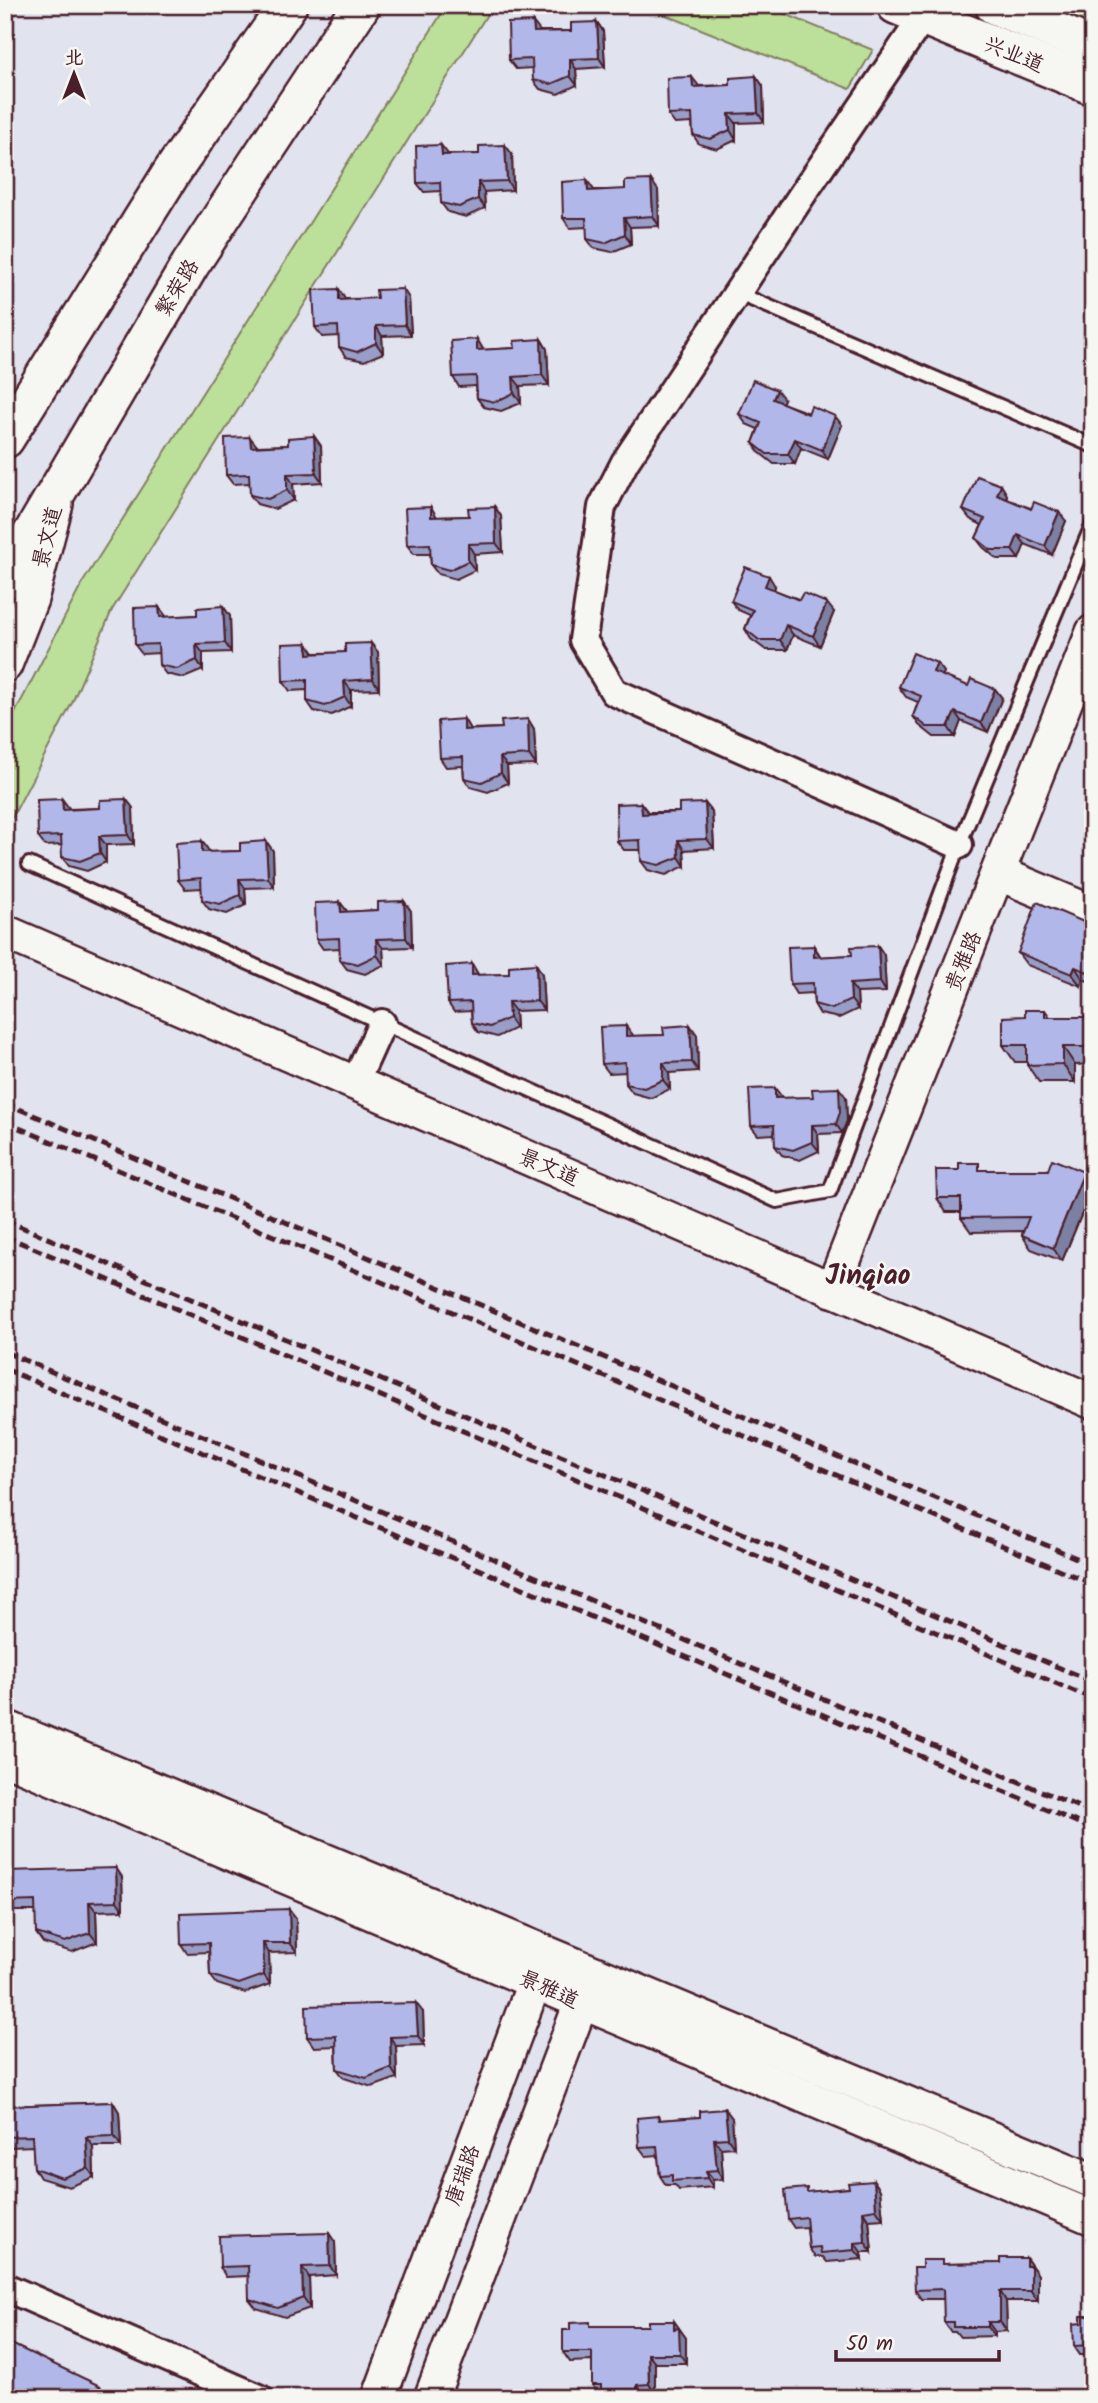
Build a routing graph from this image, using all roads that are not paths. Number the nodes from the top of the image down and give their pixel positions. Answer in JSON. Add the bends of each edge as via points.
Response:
{"nodes":[{"id":1,"x":288,"y":5,"type":"edge"},
{"id":2,"x":361,"y":5,"type":"edge"},
{"id":3,"x":994,"y":5,"type":"edge"},
{"id":4,"x":910,"y":11,"type":"edge"},
{"id":5,"x":1093,"y":47,"type":"edge"},
{"id":6,"x":1093,"y":86,"type":"edge"},
{"id":7,"x":737,"y":293,"type":"junction"},
{"id":8,"x":5,"y":439,"type":"edge"},
{"id":9,"x":1093,"y":446,"type":"edge"},
{"id":10,"x":60,"y":488,"type":"junction"},
{"id":11,"x":1093,"y":523,"type":"edge"},
{"id":12,"x":5,"y":580,"type":"edge"},
{"id":13,"x":1093,"y":632,"type":"edge"},
{"id":14,"x":5,"y":665,"type":"edge"},
{"id":15,"x":959,"y":845,"type":"junction"},
{"id":16,"x":29,"y":864,"type":"dead end"},
{"id":17,"x":998,"y":873,"type":"junction"},
{"id":18,"x":1093,"y":913,"type":"edge"},
{"id":19,"x":5,"y":932,"type":"edge"},
{"id":20,"x":382,"y":1023,"type":"junction"},
{"id":21,"x":355,"y":1083,"type":"junction"},
{"id":22,"x":832,"y":1290,"type":"junction"},
{"id":23,"x":1093,"y":1402,"type":"edge"},
{"id":24,"x":5,"y":1727,"type":"edge"},
{"id":25,"x":5,"y":1758,"type":"edge"},
{"id":26,"x":539,"y":1967,"type":"junction"},
{"id":27,"x":593,"y":1972,"type":"junction"},
{"id":28,"x":580,"y":2003,"type":"junction"},
{"id":29,"x":1093,"y":2181,"type":"edge"},
{"id":30,"x":1093,"y":2218,"type":"edge"},
{"id":31,"x":5,"y":2287,"type":"edge"},
{"id":32,"x":259,"y":2398,"type":"edge"},
{"id":33,"x":379,"y":2398,"type":"edge"},
{"id":34,"x":431,"y":2398,"type":"edge"}],
"edges":[{"from":1,"to":8,"type":"main road","via":[[172,173]]},
{"from":2,"to":10,"type":"main road","name":"繁荣路","via":[[190,265]]},
{"from":3,"to":5,"type":"main road","name":"兴业道"},
{"from":4,"to":6,"type":"main road","name":"兴业道"},
{"from":4,"to":7,"type":"street"},
{"from":7,"to":9,"type":"lane"},
{"from":7,"to":15,"type":"street","via":[[625,463],[602,507],[583,640],[614,692]]},
{"from":10,"to":12,"type":"main road","name":"繁荣路"},
{"from":10,"to":14,"type":"street","name":"景文道","via":[[31,599]]},
{"from":11,"to":15,"type":"lane"},
{"from":13,"to":17,"type":"street","name":"贵雅路"},
{"from":15,"to":20,"type":"lane","via":[[830,1191],[777,1202]]},
{"from":16,"to":20,"type":"lane"},
{"from":17,"to":18,"type":"street"},
{"from":17,"to":22,"type":"street","name":"贵雅路"},
{"from":19,"to":21,"type":"street","name":"景文道"},
{"from":20,"to":21,"type":"street"},
{"from":21,"to":22,"type":"street","name":"景文道"},
{"from":22,"to":23,"type":"street","name":"景文道"},
{"from":24,"to":26,"type":"street","name":"景雅道"},
{"from":25,"to":26,"type":"street","name":"景雅道"},
{"from":26,"to":27,"type":"street","name":"景雅道"},
{"from":26,"to":28,"type":"street","name":"景雅道"},
{"from":26,"to":33,"type":"street","name":"唐瑞路"},
{"from":27,"to":28,"type":"street"},
{"from":27,"to":29,"type":"street","name":"景雅道"},
{"from":28,"to":30,"type":"street","name":"景雅道"},
{"from":28,"to":34,"type":"street"},
{"from":31,"to":32,"type":"street"}]}
